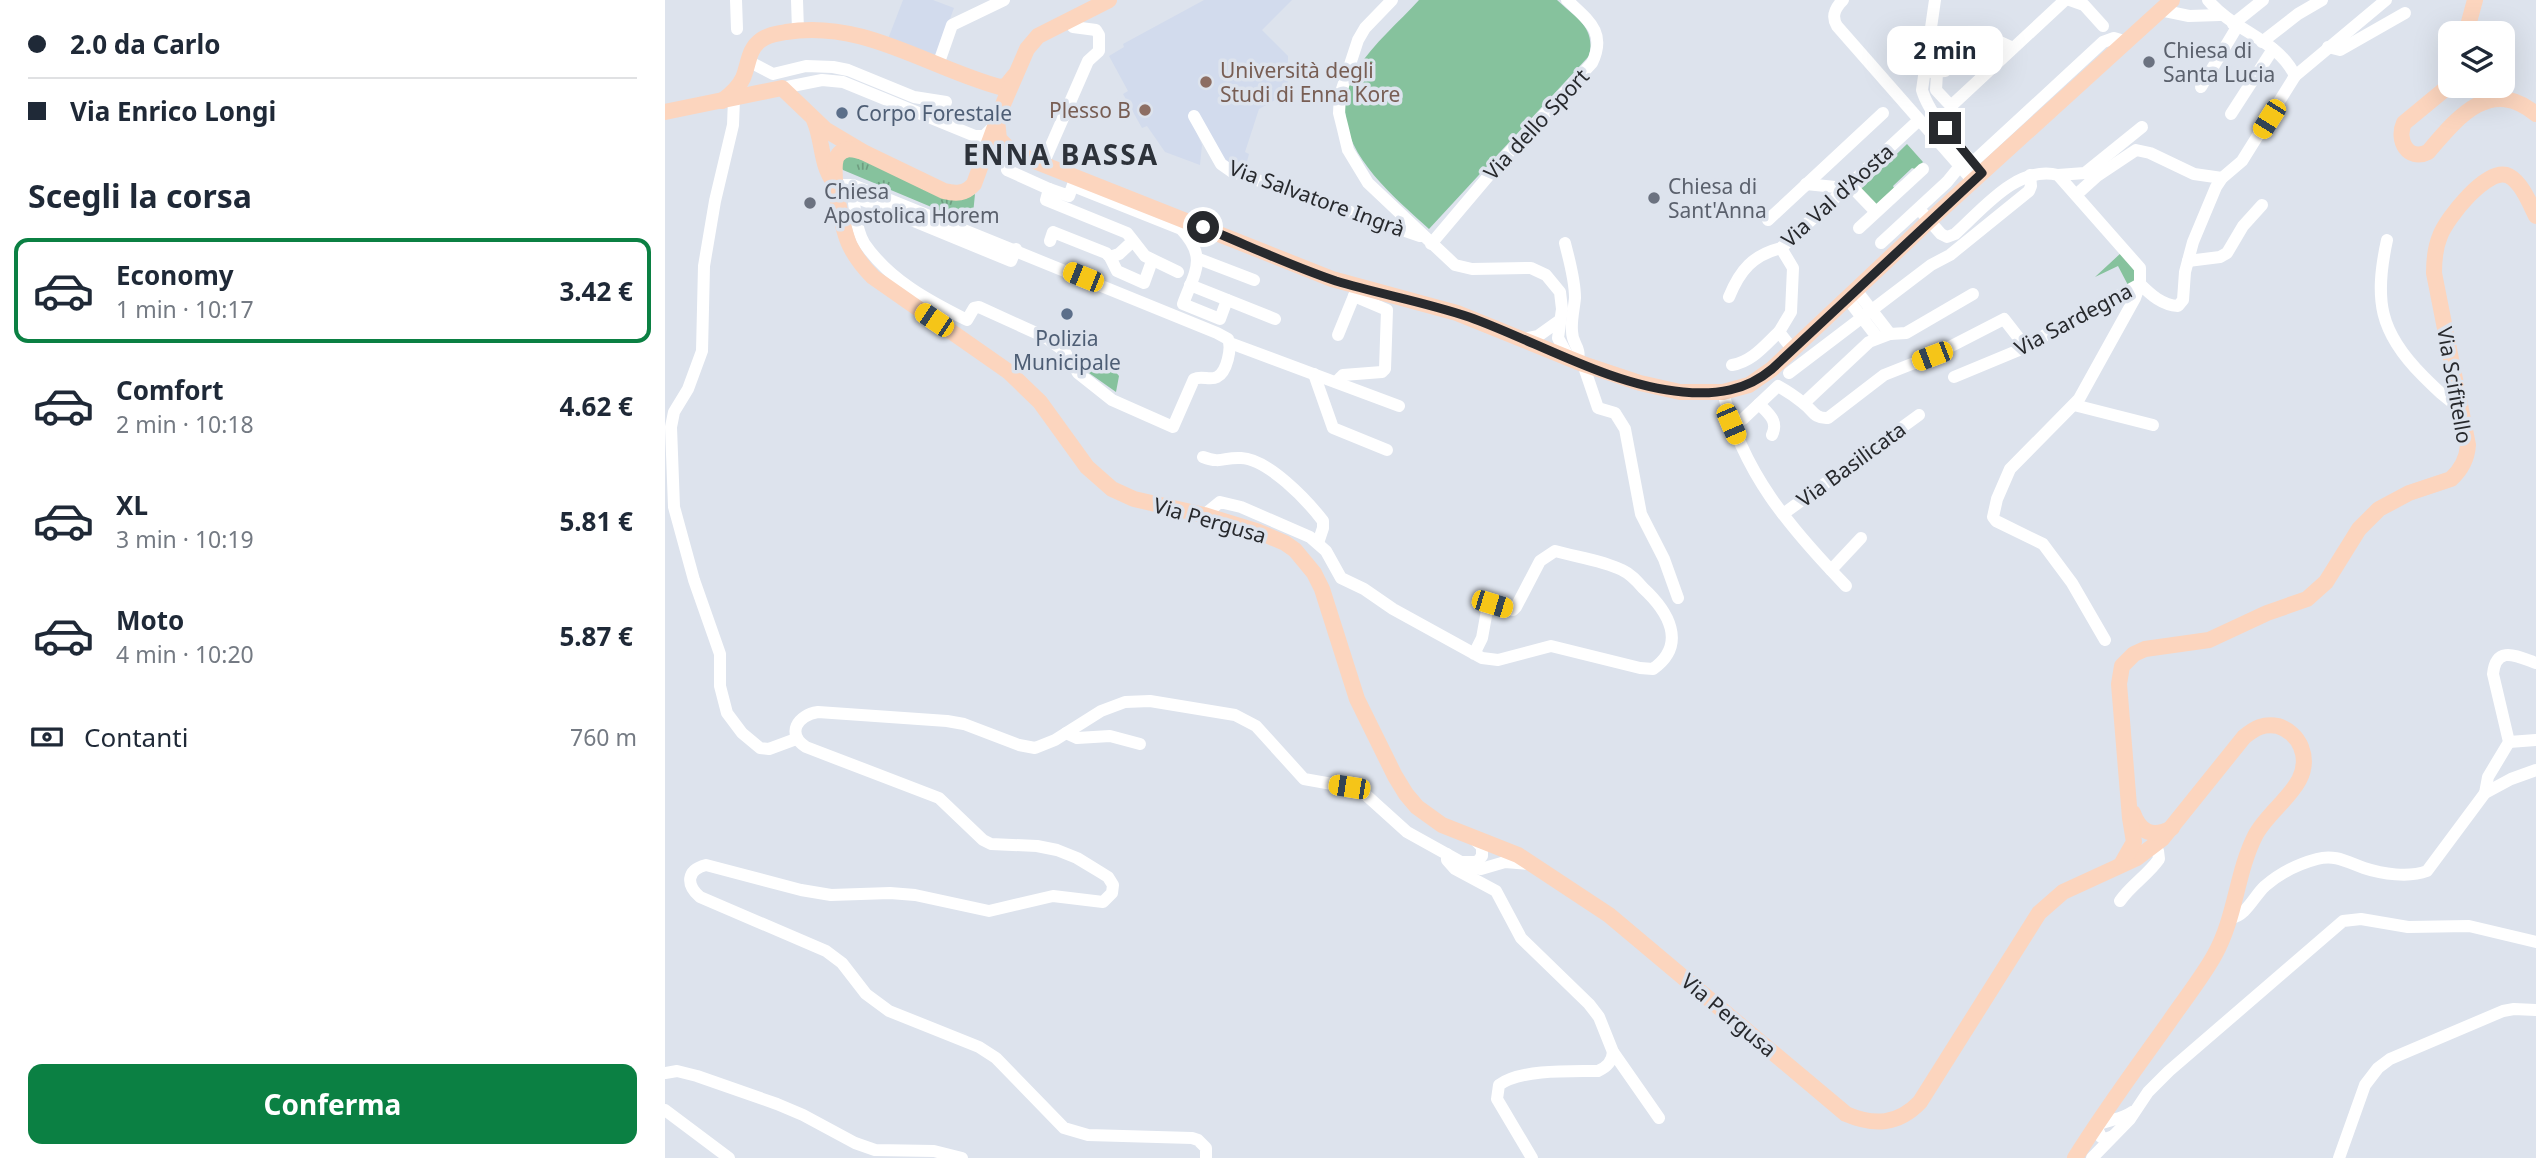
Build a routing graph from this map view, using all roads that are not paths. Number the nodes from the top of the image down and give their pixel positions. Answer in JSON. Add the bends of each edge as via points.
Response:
{"nodes":[{"id":1,"x":736,"y":0,"type":"edge"},
{"id":2,"x":797,"y":0,"type":"edge"},
{"id":3,"x":1004,"y":0,"type":"edge"},
{"id":4,"x":1109,"y":0,"type":"edge"},
{"id":5,"x":1392,"y":0,"type":"edge"},
{"id":6,"x":1567,"y":0,"type":"edge"},
{"id":7,"x":1843,"y":0,"type":"edge"},
{"id":8,"x":1935,"y":0,"type":"edge"},
{"id":9,"x":2067,"y":0,"type":"edge"},
{"id":10,"x":2208,"y":0,"type":"edge"},
{"id":11,"x":2263,"y":0,"type":"edge"},
{"id":12,"x":2322,"y":0,"type":"edge"},
{"id":13,"x":2386,"y":0,"type":"edge"},
{"id":14,"x":2475,"y":0,"type":"edge"},
{"id":15,"x":2166,"y":5,"type":"edge"},
{"id":16,"x":2405,"y":13,"type":"dead end"},
{"id":17,"x":2220,"y":15,"type":"junction"},
{"id":18,"x":1068,"y":21,"type":"junction"},
{"id":19,"x":2469,"y":21,"type":"edge"},
{"id":20,"x":2235,"y":25,"type":"junction"},
{"id":21,"x":2103,"y":26,"type":"dead end"},
{"id":22,"x":737,"y":29,"type":"dead end"},
{"id":23,"x":798,"y":30,"type":"junction"},
{"id":24,"x":2267,"y":45,"type":"junction"},
{"id":25,"x":2328,"y":47,"type":"junction"},
{"id":26,"x":2013,"y":48,"type":"junction"},
{"id":27,"x":2284,"y":57,"type":"junction"},
{"id":28,"x":748,"y":61,"type":"junction"},
{"id":29,"x":2307,"y":64,"type":"junction"},
{"id":30,"x":938,"y":65,"type":"junction"},
{"id":31,"x":1017,"y":71,"type":"junction"},
{"id":32,"x":1931,"y":71,"type":"junction"},
{"id":33,"x":2295,"y":76,"type":"junction"},
{"id":34,"x":743,"y":79,"type":"junction"},
{"id":35,"x":988,"y":84,"type":"junction"},
{"id":36,"x":2201,"y":88,"type":"dead end"},
{"id":37,"x":782,"y":89,"type":"junction"},
{"id":38,"x":756,"y":94,"type":"junction"},
{"id":39,"x":2438,"y":95,"type":"edge"},
{"id":40,"x":728,"y":100,"type":"junction"},
{"id":41,"x":946,"y":102,"type":"dead end"},
{"id":42,"x":1004,"y":102,"type":"junction"},
{"id":43,"x":665,"y":112,"type":"edge"},
{"id":44,"x":1884,"y":113,"type":"dead end"},
{"id":45,"x":2231,"y":114,"type":"dead end"},
{"id":46,"x":2536,"y":114,"type":"edge"},
{"id":47,"x":1194,"y":116,"type":"dead end"},
{"id":48,"x":813,"y":118,"type":"junction"},
{"id":49,"x":997,"y":120,"type":"junction"},
{"id":50,"x":1919,"y":120,"type":"junction"},
{"id":51,"x":2142,"y":127,"type":"dead end"},
{"id":52,"x":863,"y":152,"type":"junction"},
{"id":53,"x":1012,"y":152,"type":"junction"},
{"id":54,"x":1043,"y":164,"type":"junction"},
{"id":55,"x":1968,"y":167,"type":"junction"},
{"id":56,"x":1923,"y":169,"type":"dead end"},
{"id":57,"x":1007,"y":170,"type":"dead end"},
{"id":58,"x":979,"y":171,"type":"junction"},
{"id":59,"x":2030,"y":175,"type":"junction"},
{"id":60,"x":2058,"y":176,"type":"junction"},
{"id":61,"x":2222,"y":178,"type":"junction"},
{"id":62,"x":1074,"y":181,"type":"junction"},
{"id":63,"x":1806,"y":184,"type":"junction"},
{"id":64,"x":835,"y":185,"type":"junction"},
{"id":65,"x":1847,"y":186,"type":"junction"},
{"id":66,"x":1049,"y":188,"type":"junction"},
{"id":67,"x":853,"y":190,"type":"junction"},
{"id":68,"x":2076,"y":195,"type":"junction"},
{"id":69,"x":2262,"y":205,"type":"dead end"},
{"id":70,"x":1875,"y":212,"type":"junction"},
{"id":71,"x":1924,"y":215,"type":"junction"},
{"id":72,"x":2536,"y":216,"type":"edge"},
{"id":73,"x":1768,"y":220,"type":"dead end"},
{"id":74,"x":1859,"y":228,"type":"dead end"},
{"id":75,"x":2386,"y":240,"type":"dead end"},
{"id":76,"x":1050,"y":241,"type":"dead end"},
{"id":77,"x":1133,"y":241,"type":"junction"},
{"id":78,"x":1428,"y":241,"type":"junction"},
{"id":79,"x":1565,"y":243,"type":"dead end"},
{"id":80,"x":1881,"y":243,"type":"dead end"},
{"id":81,"x":1781,"y":248,"type":"junction"},
{"id":82,"x":1110,"y":257,"type":"junction"},
{"id":83,"x":1199,"y":259,"type":"junction"},
{"id":84,"x":1152,"y":261,"type":"junction"},
{"id":85,"x":2188,"y":261,"type":"junction"},
{"id":86,"x":1178,"y":272,"type":"dead end"},
{"id":87,"x":1254,"y":280,"type":"dead end"},
{"id":88,"x":2140,"y":284,"type":"junction"},
{"id":89,"x":1190,"y":285,"type":"junction"},
{"id":90,"x":1356,"y":292,"type":"junction"},
{"id":91,"x":1851,"y":294,"type":"junction"},
{"id":92,"x":1973,"y":294,"type":"dead end"},
{"id":93,"x":1729,"y":297,"type":"dead end"},
{"id":94,"x":1227,"y":300,"type":"junction"},
{"id":95,"x":1867,"y":314,"type":"junction"},
{"id":96,"x":1275,"y":319,"type":"dead end"},
{"id":97,"x":1218,"y":326,"type":"junction"},
{"id":98,"x":1779,"y":332,"type":"junction"},
{"id":99,"x":1338,"y":335,"type":"dead end"},
{"id":100,"x":1883,"y":335,"type":"junction"},
{"id":101,"x":1548,"y":342,"type":"junction"},
{"id":102,"x":1230,"y":343,"type":"junction"},
{"id":103,"x":2025,"y":346,"type":"junction"},
{"id":104,"x":1793,"y":350,"type":"junction"},
{"id":105,"x":1577,"y":361,"type":"junction"},
{"id":106,"x":1732,"y":365,"type":"dead end"},
{"id":107,"x":1789,"y":373,"type":"dead end"},
{"id":108,"x":1314,"y":374,"type":"junction"},
{"id":109,"x":1954,"y":377,"type":"dead end"},
{"id":110,"x":1336,"y":382,"type":"junction"},
{"id":111,"x":1723,"y":391,"type":"junction"},
{"id":112,"x":1804,"y":403,"type":"junction"},
{"id":113,"x":1759,"y":404,"type":"junction"},
{"id":114,"x":2074,"y":405,"type":"junction"},
{"id":115,"x":1399,"y":406,"type":"dead end"},
{"id":116,"x":2461,"y":408,"type":"junction"},
{"id":117,"x":1919,"y":415,"type":"dead end"},
{"id":118,"x":1731,"y":424,"type":"junction"},
{"id":119,"x":2153,"y":425,"type":"dead end"},
{"id":120,"x":1772,"y":435,"type":"dead end"},
{"id":121,"x":1387,"y":450,"type":"dead end"},
{"id":122,"x":1203,"y":457,"type":"dead end"},
{"id":123,"x":1783,"y":514,"type":"junction"},
{"id":124,"x":1204,"y":515,"type":"junction"},
{"id":125,"x":1861,"y":538,"type":"dead end"},
{"id":126,"x":1318,"y":543,"type":"junction"},
{"id":127,"x":1831,"y":570,"type":"junction"},
{"id":128,"x":1846,"y":586,"type":"dead end"},
{"id":129,"x":1678,"y":598,"type":"dead end"},
{"id":130,"x":2105,"y":640,"type":"dead end"},
{"id":131,"x":1474,"y":654,"type":"junction"},
{"id":132,"x":2536,"y":663,"type":"edge"},
{"id":133,"x":1066,"y":733,"type":"junction"},
{"id":134,"x":796,"y":739,"type":"junction"},
{"id":135,"x":2536,"y":740,"type":"edge"},
{"id":136,"x":2509,"y":742,"type":"junction"},
{"id":137,"x":1140,"y":744,"type":"dead end"},
{"id":138,"x":2536,"y":770,"type":"edge"},
{"id":139,"x":2485,"y":793,"type":"junction"},
{"id":140,"x":2174,"y":827,"type":"junction"},
{"id":141,"x":2137,"y":832,"type":"junction"},
{"id":142,"x":1470,"y":836,"type":"junction"},
{"id":143,"x":1502,"y":848,"type":"junction"},
{"id":144,"x":2151,"y":848,"type":"junction"},
{"id":145,"x":1447,"y":854,"type":"junction"},
{"id":146,"x":1463,"y":862,"type":"junction"},
{"id":147,"x":1477,"y":862,"type":"junction"},
{"id":148,"x":1494,"y":865,"type":"junction"},
{"id":149,"x":1533,"y":865,"type":"junction"},
{"id":150,"x":2120,"y":866,"type":"junction"},
{"id":151,"x":2120,"y":901,"type":"dead end"},
{"id":152,"x":2231,"y":918,"type":"junction"},
{"id":153,"x":2536,"y":942,"type":"edge"},
{"id":154,"x":2536,"y":1010,"type":"edge"},
{"id":155,"x":1613,"y":1052,"type":"junction"},
{"id":156,"x":665,"y":1073,"type":"edge"},
{"id":157,"x":2114,"y":1100,"type":"junction"},
{"id":158,"x":665,"y":1110,"type":"edge"},
{"id":159,"x":2133,"y":1111,"type":"junction"},
{"id":160,"x":1659,"y":1118,"type":"dead end"},
{"id":161,"x":2096,"y":1126,"type":"junction"},
{"id":162,"x":2113,"y":1136,"type":"junction"},
{"id":163,"x":729,"y":1158,"type":"edge"},
{"id":164,"x":962,"y":1158,"type":"edge"},
{"id":165,"x":1206,"y":1158,"type":"edge"},
{"id":166,"x":1532,"y":1158,"type":"edge"},
{"id":167,"x":2075,"y":1158,"type":"edge"},
{"id":168,"x":2092,"y":1158,"type":"edge"},
{"id":169,"x":2339,"y":1158,"type":"edge"}],
"edges":[{"from":1,"to":22,"type":"street"},
{"from":2,"to":23,"type":"street"},
{"from":3,"to":30,"type":"street","via":[[952,25]]},
{"from":4,"to":18,"type":"main road"},
{"from":5,"to":78,"type":"street","via":[[1358,40],[1342,87],[1339,113],[1348,150],[1368,183]]},
{"from":6,"to":78,"type":"street","name":"Via dello Sport","via":[[1597,32],[1593,63]]},
{"from":7,"to":50,"type":"street","via":[[1834,13],[1835,23]]},
{"from":8,"to":32,"type":"street"},
{"from":9,"to":21,"type":"street","via":[[2084,5]]},
{"from":9,"to":26,"type":"street"},
{"from":10,"to":17,"type":"street"},
{"from":11,"to":20,"type":"street"},
{"from":12,"to":24,"type":"street","via":[[2298,14]]},
{"from":13,"to":25,"type":"street"},
{"from":14,"to":19,"type":"main road"},
{"from":15,"to":17,"type":"street","via":[[2189,16]]},
{"from":15,"to":55,"type":"main road"},
{"from":16,"to":25,"type":"street","via":[[2340,50]]},
{"from":17,"to":20,"type":"street"},
{"from":18,"to":31,"type":"main road","via":[[1038,36]]},
{"from":18,"to":54,"type":"street","via":[[1073,27],[1096,30],[1099,51],[1088,61]]},
{"from":20,"to":24,"type":"street"},
{"from":20,"to":36,"type":"street"},
{"from":23,"to":28,"type":"main road","via":[[759,41]]},
{"from":23,"to":30,"type":"main road","via":[[859,35]]},
{"from":24,"to":27,"type":"street"},
{"from":24,"to":45,"type":"street"},
{"from":25,"to":29,"type":"street"},
{"from":26,"to":32,"type":"street","via":[[1983,37],[1945,71]]},
{"from":26,"to":32,"type":"street","via":[[1951,107],[1936,90]]},
{"from":27,"to":29,"type":"street"},
{"from":27,"to":33,"type":"street"},
{"from":28,"to":34,"type":"main road"},
{"from":28,"to":41,"type":"street","via":[[773,74],[806,66],[848,70],[914,97]]},
{"from":29,"to":33,"type":"street"},
{"from":30,"to":35,"type":"main road"},
{"from":31,"to":35,"type":"main road","via":[[1006,86]]},
{"from":31,"to":42,"type":"main road"},
{"from":32,"to":55,"type":"street","via":[[1922,90],[1925,100]]},
{"from":33,"to":61,"type":"street","via":[[2242,162]]},
{"from":34,"to":38,"type":"main road"},
{"from":34,"to":40,"type":"main road"},
{"from":35,"to":42,"type":"main road"},
{"from":37,"to":38,"type":"main road"},
{"from":37,"to":48,"type":"main road"},
{"from":37,"to":49,"type":"street","via":[[822,80],[843,82],[975,136],[984,136]]},
{"from":38,"to":40,"type":"main road"},
{"from":39,"to":46,"type":"main road","via":[[2404,123],[2401,141],[2411,153],[2428,152],[2465,111],[2486,101],[2508,100]]},
{"from":40,"to":43,"type":"main road"},
{"from":40,"to":134,"type":"street","via":[[733,125],[703,266],[702,351],[671,427],[674,507],[720,654],[720,686],[727,713],[760,748]]},
{"from":42,"to":49,"type":"main road"},
{"from":44,"to":63,"type":"street"},
{"from":47,"to":78,"type":"street","name":"Via Salvatore Ingrà","via":[[1221,164],[1231,172]]},
{"from":48,"to":52,"type":"main road"},
{"from":48,"to":64,"type":"main road","via":[[825,169]]},
{"from":49,"to":53,"type":"main road","via":[[999,138]]},
{"from":49,"to":58,"type":"main road"},
{"from":50,"to":55,"type":"street"},
{"from":50,"to":65,"type":"street","name":"Via Val d'Aosta"},
{"from":51,"to":60,"type":"street","via":[[2085,173]]},
{"from":52,"to":58,"type":"main road","via":[[953,194],[968,190]]},
{"from":52,"to":64,"type":"main road","via":[[846,149],[839,153]]},
{"from":53,"to":54,"type":"main road"},
{"from":53,"to":58,"type":"main road","via":[[998,153]]},
{"from":54,"to":62,"type":"main road"},
{"from":55,"to":71,"type":"main road"},
{"from":56,"to":70,"type":"street"},
{"from":57,"to":66,"type":"street"},
{"from":59,"to":60,"type":"street"},
{"from":59,"to":71,"type":"street","via":[[2014,183],[1952,236],[1944,237]]},
{"from":59,"to":95,"type":"street","via":[[2029,191]]},
{"from":60,"to":68,"type":"street","name":"Via Sardegna"},
{"from":61,"to":68,"type":"street","via":[[2194,174],[2136,150]]},
{"from":61,"to":85,"type":"street"},
{"from":62,"to":66,"type":"street","via":[[1069,196]]},
{"from":62,"to":83,"type":"street","via":[[1181,229],[1193,242]]},
{"from":62,"to":90,"type":"main road"},
{"from":63,"to":65,"type":"street"},
{"from":63,"to":73,"type":"street"},
{"from":64,"to":67,"type":"street"},
{"from":64,"to":124,"type":"main road","name":"Via Pergusa","via":[[847,238],[863,267],[1025,386],[1101,481],[1134,499]]},
{"from":65,"to":70,"type":"street"},
{"from":65,"to":81,"type":"street","name":"Via Val d'Aosta"},
{"from":66,"to":77,"type":"street","via":[[1046,200],[1062,214],[1127,233]]},
{"from":67,"to":97,"type":"street"},
{"from":67,"to":102,"type":"street","via":[[862,241],[912,290],[967,320],[979,307],[1045,337],[1064,351],[1078,373],[1112,400],[1173,427],[1194,379],[1220,375]]},
{"from":68,"to":88,"type":"street","name":"Via Sardegna","via":[[2140,268]]},
{"from":69,"to":85,"type":"street","via":[[2227,253]]},
{"from":70,"to":74,"type":"street"},
{"from":71,"to":80,"type":"street"},
{"from":71,"to":91,"type":"main road"},
{"from":72,"to":116,"type":"main road","name":"Via Scifitello","via":[[2516,181],[2503,174],[2461,203],[2440,235],[2434,273]]},
{"from":75,"to":116,"type":"street","via":[[2381,296],[2390,334],[2410,363]]},
{"from":76,"to":82,"type":"street","via":[[1053,232]]},
{"from":77,"to":82,"type":"street"},
{"from":77,"to":84,"type":"street"},
{"from":78,"to":101,"type":"street","via":[[1447,260],[1464,268],[1531,268],[1546,275],[1560,292],[1562,309]]},
{"from":79,"to":105,"type":"street","via":[[1573,282]]},
{"from":81,"to":93,"type":"street","name":"Via Val d'Aosta","via":[[1756,257]]},
{"from":81,"to":98,"type":"street","via":[[1793,268],[1791,312]]},
{"from":82,"to":84,"type":"street","via":[[1117,271],[1144,283]]},
{"from":83,"to":87,"type":"street"},
{"from":83,"to":89,"type":"street"},
{"from":84,"to":86,"type":"street"},
{"from":85,"to":88,"type":"street","via":[[2183,300],[2178,306],[2168,305]]},
{"from":88,"to":103,"type":"street","name":"Via Sardegna"},
{"from":88,"to":114,"type":"street"},
{"from":89,"to":94,"type":"street"},
{"from":89,"to":97,"type":"street","via":[[1183,304]]},
{"from":90,"to":99,"type":"street"},
{"from":90,"to":101,"type":"main road","via":[[1457,313],[1523,339]]},
{"from":90,"to":110,"type":"street","via":[[1387,310],[1385,369],[1343,375]]},
{"from":91,"to":95,"type":"street"},
{"from":91,"to":104,"type":"main road"},
{"from":92,"to":100,"type":"street","via":[[1906,333]]},
{"from":94,"to":96,"type":"street"},
{"from":94,"to":97,"type":"street"},
{"from":95,"to":100,"type":"street"},
{"from":95,"to":107,"type":"street"},
{"from":97,"to":102,"type":"street"},
{"from":98,"to":104,"type":"street"},
{"from":98,"to":106,"type":"street","via":[[1755,355]]},
{"from":100,"to":112,"type":"street"},
{"from":101,"to":105,"type":"main road"},
{"from":102,"to":108,"type":"street"},
{"from":103,"to":109,"type":"street","name":"Via Sardegna"},
{"from":103,"to":112,"type":"street","via":[[2004,320],[1884,375],[1828,418],[1820,418]]},
{"from":104,"to":111,"type":"main road","via":[[1756,382]]},
{"from":105,"to":111,"type":"main road","via":[[1666,390]]},
{"from":105,"to":129,"type":"street","via":[[1598,408],[1615,414],[1625,429],[1641,514]]},
{"from":108,"to":110,"type":"street"},
{"from":108,"to":121,"type":"street","via":[[1333,428]]},
{"from":110,"to":115,"type":"street"},
{"from":111,"to":118,"type":"street","name":"Via Basilicata"},
{"from":112,"to":113,"type":"street","via":[[1779,386]]},
{"from":113,"to":118,"type":"street"},
{"from":113,"to":120,"type":"street","via":[[1774,423]]},
{"from":114,"to":119,"type":"street"},
{"from":114,"to":130,"type":"street","via":[[2015,461],[1993,517],[2043,544]]},
{"from":116,"to":141,"type":"main road","name":"Via Scifitello","via":[[2468,445],[2456,474],[2379,509],[2359,529],[2313,595],[2209,640],[2145,649],[2126,660],[2119,684],[2129,804]]},
{"from":117,"to":123,"type":"street","name":"Via Basilicata"},
{"from":118,"to":123,"type":"street","name":"Via Basilicata","via":[[1752,469]]},
{"from":122,"to":126,"type":"street","via":[[1220,462],[1244,457],[1283,478],[1323,521]]},
{"from":123,"to":127,"type":"street","name":"Via Basilicata"},
{"from":124,"to":126,"type":"street","via":[[1220,502],[1241,507]]},
{"from":124,"to":142,"type":"main road","name":"Via Pergusa","via":[[1285,543],[1306,561],[1322,589],[1357,699],[1395,776],[1429,818]]},
{"from":125,"to":127,"type":"street"},
{"from":126,"to":131,"type":"street","via":[[1342,578]]},
{"from":127,"to":128,"type":"street","name":"Via Basilicata"},
{"from":131,"to":131,"type":"street","via":[[1497,660],[1551,646],[1653,669],[1669,653],[1671,629],[1653,597],[1630,574],[1555,551],[1539,561],[1513,610],[1488,605]]},
{"from":132,"to":136,"type":"street","via":[[2504,655],[2494,665]]},
{"from":133,"to":134,"type":"street","via":[[1035,748],[947,721],[818,712],[798,721]]},
{"from":133,"to":137,"type":"street","via":[[1077,738],[1110,736]]},
{"from":133,"to":145,"type":"street","via":[[1125,702],[1150,701],[1235,715],[1256,726],[1304,779],[1366,795],[1407,832]]},
{"from":134,"to":165,"type":"street","via":[[819,753],[939,798],[983,840],[1037,846],[1077,858],[1108,877],[1112,893],[1103,902],[1053,896],[989,911],[902,894],[831,895],[706,865],[690,874],[693,891],[826,951],[842,963],[866,994],[889,1011],[985,1051],[1015,1075],[1064,1128],[1087,1135],[1192,1138],[1206,1148]]},
{"from":135,"to":136,"type":"street"},
{"from":136,"to":139,"type":"street","via":[[2488,777]]},
{"from":138,"to":139,"type":"street"},
{"from":139,"to":152,"type":"street","via":[[2427,871],[2387,873],[2340,858],[2316,859],[2280,875],[2242,914]]},
{"from":140,"to":141,"type":"main road","via":[[2157,834]]},
{"from":140,"to":144,"type":"main road","name":"Via Pergusa"},
{"from":140,"to":152,"type":"main road","name":"Via Pergusa","via":[[2254,729],[2282,727],[2299,742],[2305,761],[2299,782],[2255,836]]},
{"from":141,"to":144,"type":"main road"},
{"from":141,"to":150,"type":"main road"},
{"from":142,"to":143,"type":"main road","name":"Via Pergusa"},
{"from":142,"to":147,"type":"street","via":[[1482,847]]},
{"from":143,"to":147,"type":"street"},
{"from":143,"to":148,"type":"street","via":[[1501,859]]},
{"from":143,"to":149,"type":"main road","name":"Via Pergusa"},
{"from":144,"to":150,"type":"main road","name":"Via Pergusa"},
{"from":144,"to":151,"type":"street","via":[[2158,851],[2159,859]]},
{"from":145,"to":146,"type":"street"},
{"from":145,"to":155,"type":"street","via":[[1455,869],[1496,891],[1521,938],[1599,1017]]},
{"from":146,"to":147,"type":"street"},
{"from":146,"to":148,"type":"street","via":[[1481,869]]},
{"from":148,"to":149,"type":"street"},
{"from":149,"to":150,"type":"main road","name":"Via Pergusa","via":[[1609,915],[1846,1114],[1879,1122],[1901,1118],[1920,1102],[2039,913],[2063,892]]},
{"from":152,"to":157,"type":"main road","name":"Via Pergusa","via":[[2205,971]]},
{"from":153,"to":159,"type":"street","via":[[2469,926],[2343,921],[2169,1071]]},
{"from":154,"to":169,"type":"street","via":[[2503,1011],[2378,1068],[2365,1085]]},
{"from":155,"to":160,"type":"street"},
{"from":155,"to":166,"type":"street","via":[[1605,1068],[1598,1071],[1541,1073],[1499,1085],[1497,1099]]},
{"from":156,"to":164,"type":"street","via":[[697,1076],[777,1104],[875,1150],[926,1150]]},
{"from":157,"to":159,"type":"street","via":[[2118,1111]]},
{"from":157,"to":161,"type":"main road","name":"Via Pergusa"},
{"from":158,"to":163,"type":"street"},
{"from":159,"to":161,"type":"street"},
{"from":159,"to":162,"type":"street"},
{"from":161,"to":162,"type":"street","via":[[2101,1137]]},
{"from":161,"to":167,"type":"main road","name":"Via Pergusa"},
{"from":162,"to":168,"type":"street"}]}
